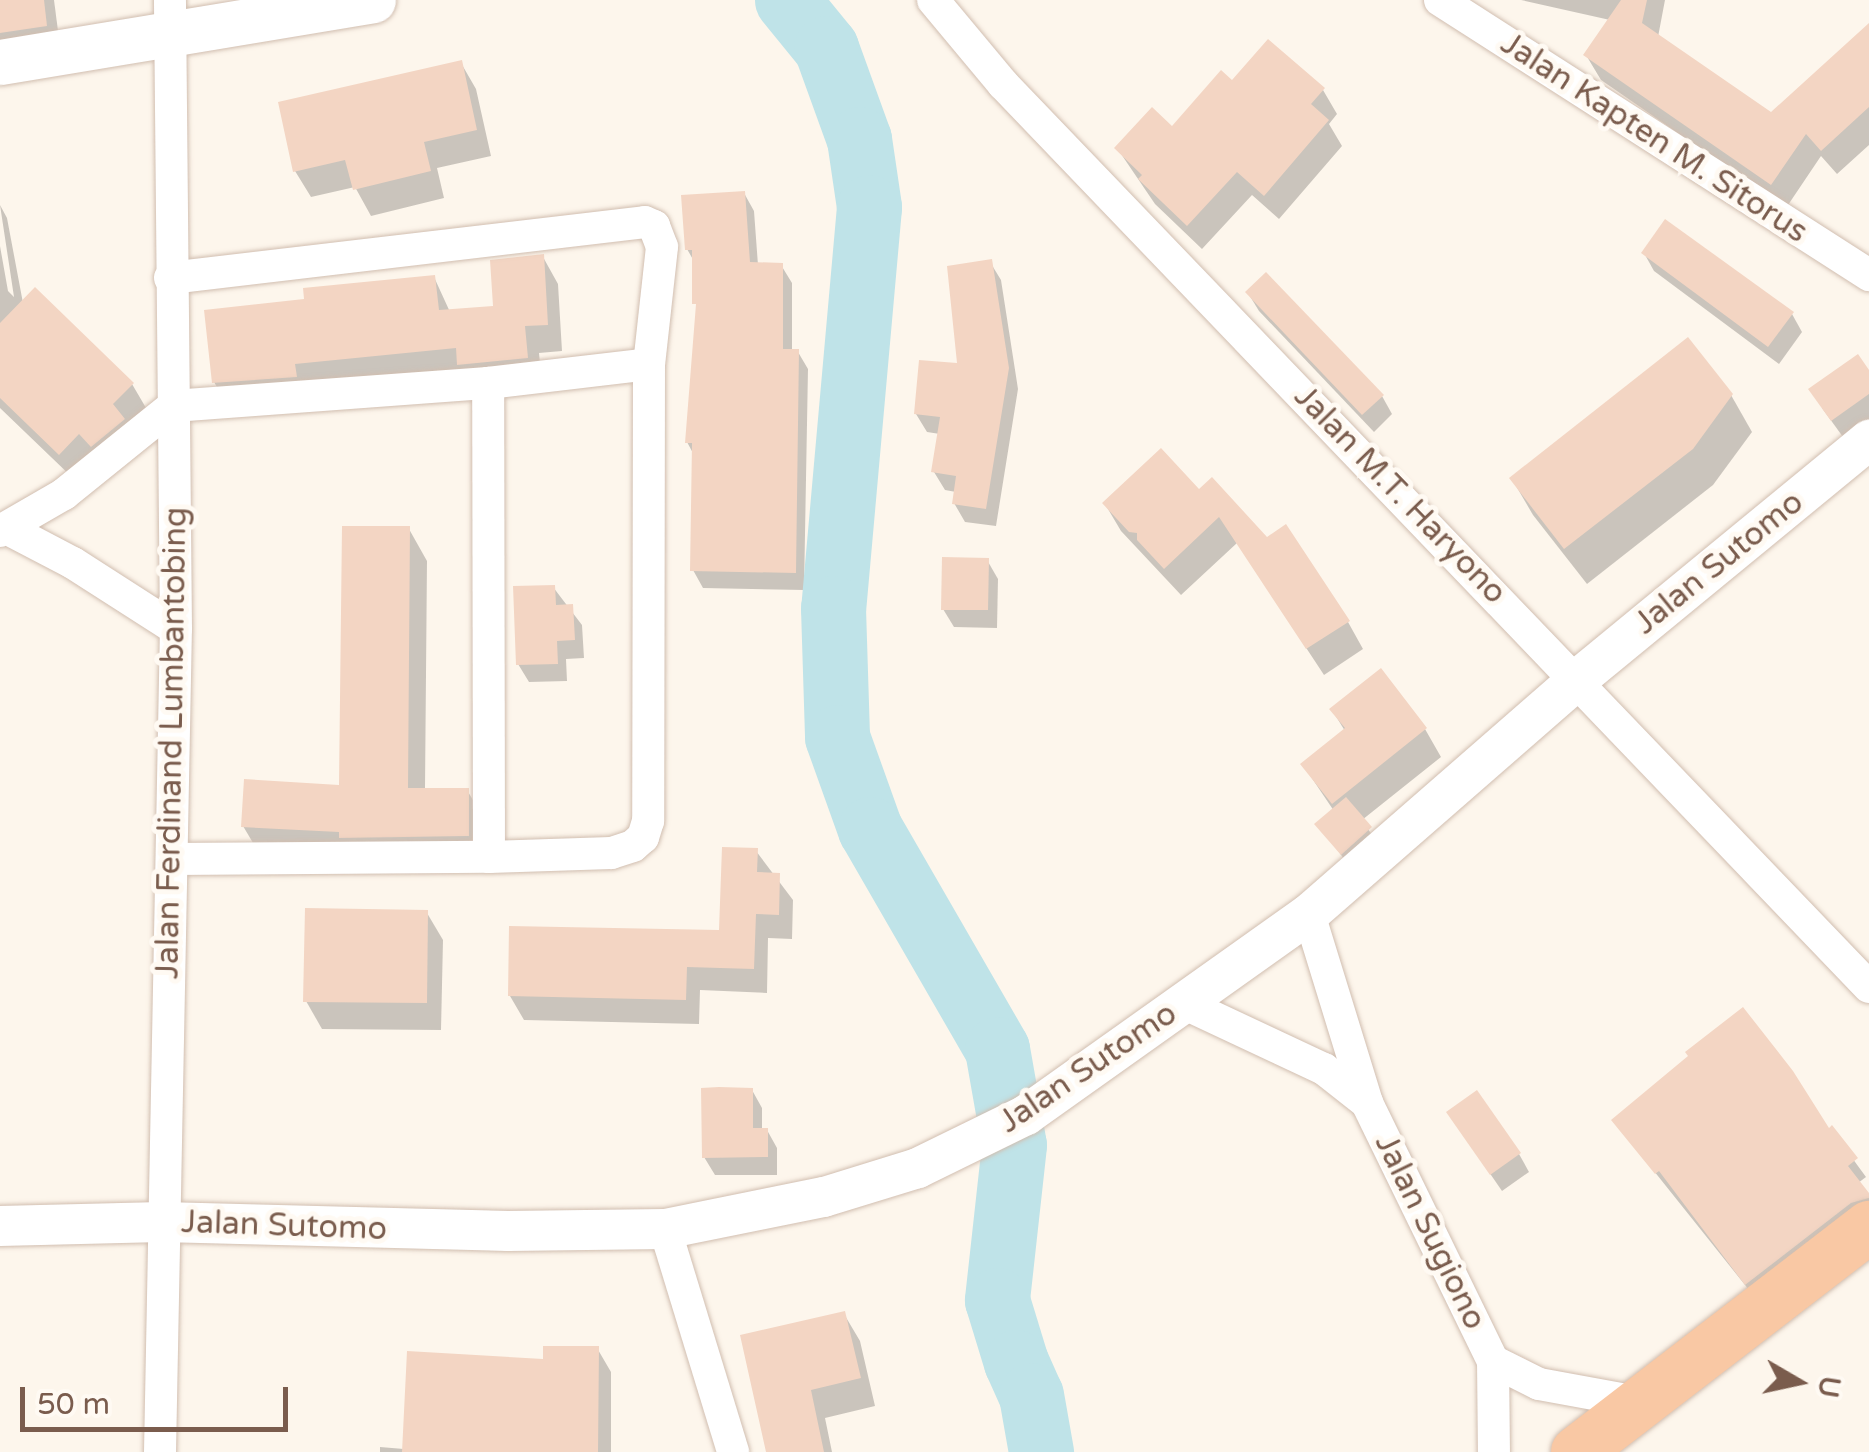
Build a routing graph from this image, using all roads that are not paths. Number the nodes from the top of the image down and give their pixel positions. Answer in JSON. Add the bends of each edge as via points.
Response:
{"nodes":[{"id":1,"x":373,"y":0,"type":"edge"},
{"id":2,"x":934,"y":0,"type":"edge"},
{"id":3,"x":1440,"y":0,"type":"edge"},
{"id":4,"x":170,"y":17,"type":"edge"},
{"id":5,"x":0,"y":62,"type":"edge"},
{"id":6,"x":1869,"y":275,"type":"edge"},
{"id":7,"x":170,"y":278,"type":"junction"},
{"id":8,"x":648,"y":364,"type":"junction"},
{"id":9,"x":488,"y":382,"type":"junction"},
{"id":10,"x":173,"y":406,"type":"junction"},
{"id":11,"x":1869,"y":440,"type":"edge"},
{"id":12,"x":4,"y":530,"type":"edge"},
{"id":13,"x":176,"y":629,"type":"junction"},
{"id":14,"x":1578,"y":679,"type":"junction"},
{"id":15,"x":490,"y":857,"type":"junction"},
{"id":16,"x":174,"y":859,"type":"junction"},
{"id":17,"x":1309,"y":914,"type":"junction"},
{"id":18,"x":1869,"y":988,"type":"edge"},
{"id":19,"x":1184,"y":1003,"type":"junction"},
{"id":20,"x":1368,"y":1104,"type":"junction"},
{"id":21,"x":162,"y":1222,"type":"junction"},
{"id":22,"x":0,"y":1226,"type":"edge"},
{"id":23,"x":1869,"y":1227,"type":"edge"},
{"id":24,"x":664,"y":1229,"type":"junction"},
{"id":25,"x":1493,"y":1361,"type":"junction"},
{"id":26,"x":1637,"y":1402,"type":"junction"},
{"id":27,"x":160,"y":1452,"type":"edge"},
{"id":28,"x":733,"y":1452,"type":"edge"},
{"id":29,"x":1494,"y":1452,"type":"edge"},
{"id":30,"x":1577,"y":1452,"type":"edge"}],
"edges":[{"from":1,"to":4,"type":"main road"},
{"from":2,"to":14,"type":"street","name":"Jalan M.T. Haryono","via":[[1002,84]]},
{"from":3,"to":6,"type":"street","name":"Jalan Kapten M. Sitorus"},
{"from":4,"to":5,"type":"main road"},
{"from":4,"to":7,"type":"street","name":"Jalan Ferdinand Lumbantobing"},
{"from":7,"to":8,"type":"street","via":[[645,222],[659,234],[662,260]]},
{"from":7,"to":10,"type":"street","name":"Jalan Ferdinand Lumbantobing"},
{"from":8,"to":9,"type":"street"},
{"from":8,"to":15,"type":"street","via":[[648,821],[643,836],[611,853]]},
{"from":9,"to":10,"type":"street"},
{"from":9,"to":15,"type":"street"},
{"from":10,"to":12,"type":"street","via":[[89,475]]},
{"from":10,"to":13,"type":"street","name":"Jalan Ferdinand Lumbantobing"},
{"from":11,"to":14,"type":"street","name":"Jalan Sutomo"},
{"from":12,"to":13,"type":"street","via":[[72,563]]},
{"from":13,"to":16,"type":"street","name":"Jalan Ferdinand Lumbantobing"},
{"from":14,"to":17,"type":"street","name":"Jalan Sutomo"},
{"from":14,"to":18,"type":"street","name":"Jalan M.T. Haryono"},
{"from":15,"to":16,"type":"street"},
{"from":16,"to":21,"type":"street","name":"Jalan Ferdinand Lumbantobing"},
{"from":17,"to":19,"type":"street","name":"Jalan Sutomo"},
{"from":17,"to":20,"type":"street","name":"Jalan Sugiono"},
{"from":19,"to":20,"type":"street","name":"Jalan Sugiono","via":[[1324,1069]]},
{"from":19,"to":24,"type":"street","name":"Jalan Sutomo","via":[[1026,1115],[918,1168],[824,1198]]},
{"from":20,"to":25,"type":"street","name":"Jalan Sugiono"},
{"from":21,"to":22,"type":"street","name":"Jalan Sutomo"},
{"from":21,"to":24,"type":"street","name":"Jalan Sutomo"},
{"from":21,"to":27,"type":"street","name":"Jalan Ferdinand Lumbantobing"},
{"from":23,"to":26,"type":"highway"},
{"from":24,"to":28,"type":"street"},
{"from":25,"to":26,"type":"street","name":"Jalan Sugiono","via":[[1538,1384]]},
{"from":25,"to":29,"type":"street","name":"Jalan Sugiono"},
{"from":26,"to":30,"type":"highway"}]}
